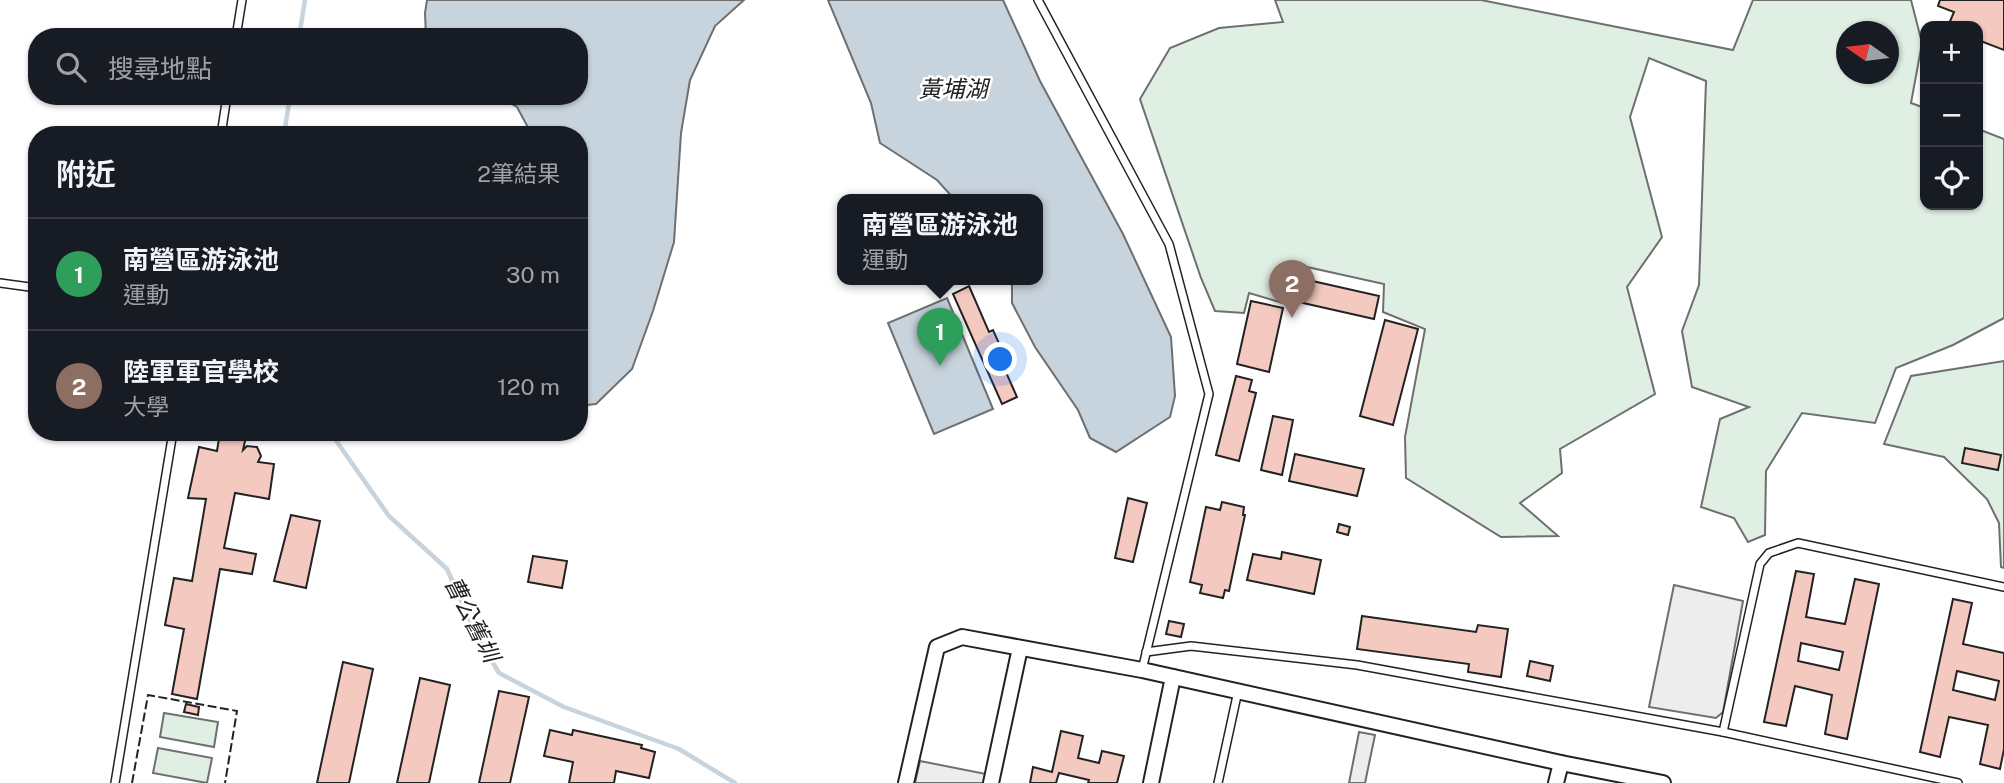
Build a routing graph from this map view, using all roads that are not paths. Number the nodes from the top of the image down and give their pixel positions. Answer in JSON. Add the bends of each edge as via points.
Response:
{"nodes":[{"id":1,"x":242,"y":0,"type":"edge"},
{"id":2,"x":1038,"y":0,"type":"edge"},
{"id":3,"x":237,"y":28,"type":"edge"},
{"id":4,"x":226,"y":105,"type":"edge"},
{"id":5,"x":222,"y":126,"type":"edge"},
{"id":6,"x":0,"y":283,"type":"edge"},
{"id":7,"x":28,"y":287,"type":"edge"},
{"id":8,"x":172,"y":441,"type":"edge"},
{"id":9,"x":2004,"y":587,"type":"edge"},
{"id":10,"x":1020,"y":649,"type":"junction"},
{"id":11,"x":1146,"y":652,"type":"junction"},
{"id":12,"x":1142,"y":670,"type":"junction"},
{"id":13,"x":1173,"y":677,"type":"junction"},
{"id":14,"x":1238,"y":691,"type":"junction"},
{"id":15,"x":1723,"y":732,"type":"junction"},
{"id":16,"x":1561,"y":763,"type":"junction"},
{"id":17,"x":115,"y":783,"type":"edge"},
{"id":18,"x":906,"y":783,"type":"edge"},
{"id":19,"x":991,"y":783,"type":"edge"},
{"id":20,"x":1151,"y":783,"type":"edge"},
{"id":21,"x":1218,"y":783,"type":"edge"},
{"id":22,"x":1556,"y":783,"type":"edge"},
{"id":23,"x":1663,"y":783,"type":"edge"},
{"id":24,"x":1958,"y":783,"type":"edge"}],
"edges":[{"from":1,"to":3,"type":"lane"},
{"from":2,"to":11,"type":"lane","via":[[1169,244],[1209,394]]},
{"from":4,"to":5,"type":"lane"},
{"from":6,"to":7,"type":"lane"},
{"from":8,"to":17,"type":"lane"},
{"from":9,"to":15,"type":"lane","via":[[1798,543],[1769,553],[1760,564]]},
{"from":10,"to":12,"type":"street"},
{"from":10,"to":18,"type":"street","via":[[962,637],[937,647]]},
{"from":10,"to":19,"type":"street"},
{"from":11,"to":12,"type":"lane"},
{"from":11,"to":15,"type":"lane","via":[[1191,646],[1357,665]]},
{"from":12,"to":13,"type":"street"},
{"from":13,"to":14,"type":"street"},
{"from":13,"to":20,"type":"street"},
{"from":14,"to":16,"type":"street"},
{"from":14,"to":21,"type":"lane"},
{"from":15,"to":24,"type":"lane"},
{"from":16,"to":22,"type":"street"},
{"from":16,"to":23,"type":"street"}]}
